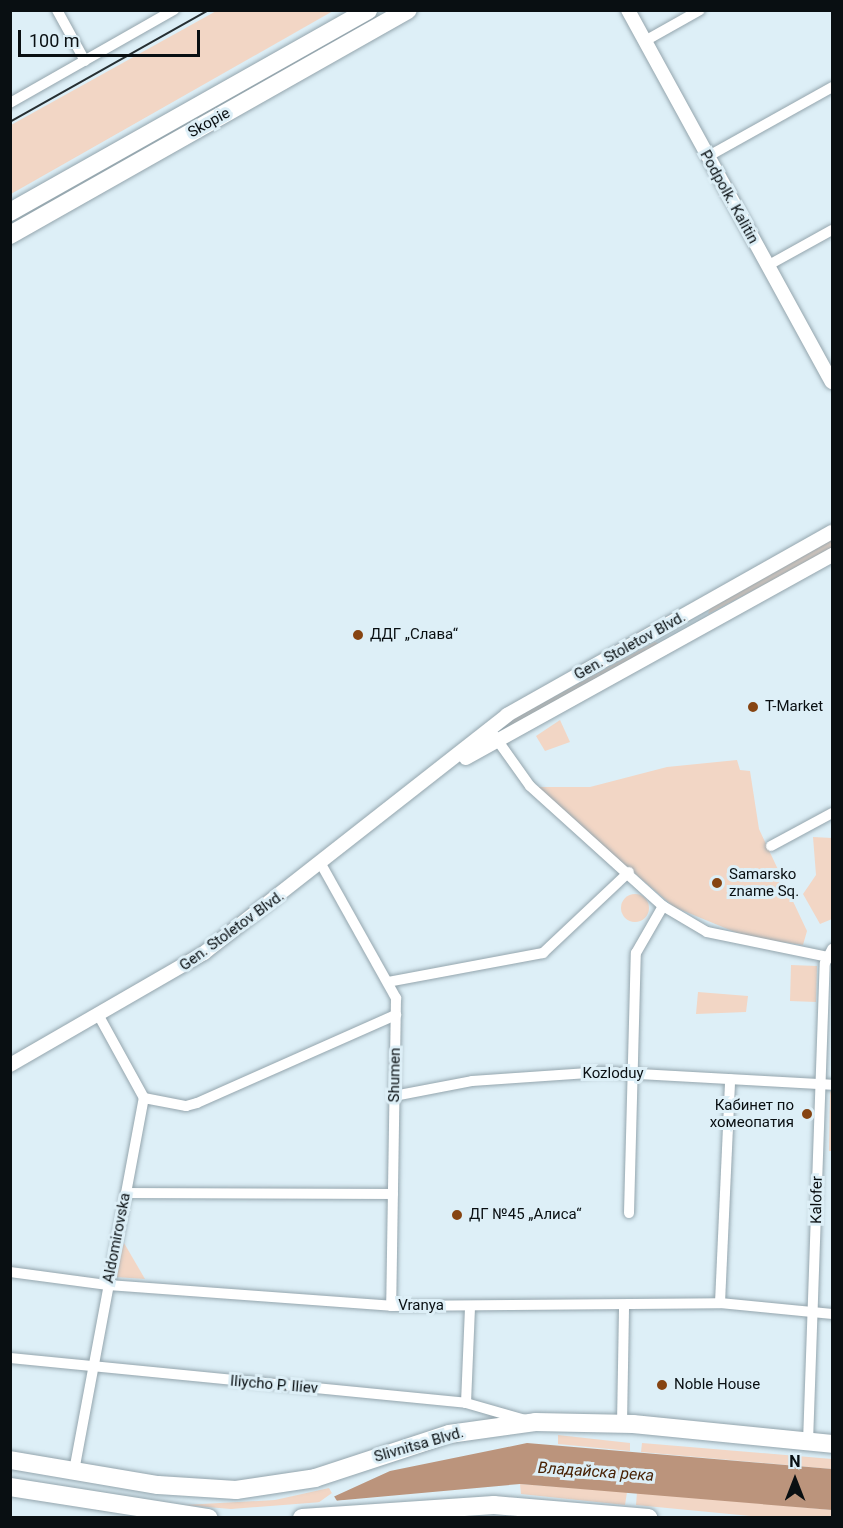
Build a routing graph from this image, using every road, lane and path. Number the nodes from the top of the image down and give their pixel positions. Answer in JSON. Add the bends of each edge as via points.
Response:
{"nodes":[{"id":1,"x":57,"y":10,"type":"edge"},
{"id":2,"x":174,"y":10,"type":"edge"},
{"id":3,"x":368,"y":10,"type":"edge"},
{"id":4,"x":408,"y":10,"type":"edge"},
{"id":5,"x":628,"y":10,"type":"edge"},
{"id":6,"x":700,"y":10,"type":"edge"},
{"id":7,"x":645,"y":41,"type":"junction"},
{"id":8,"x":85,"y":61,"type":"junction"},
{"id":9,"x":832,"y":87,"type":"edge"},
{"id":10,"x":10,"y":103,"type":"edge"},
{"id":11,"x":707,"y":157,"type":"junction"},
{"id":12,"x":10,"y":212,"type":"edge"},
{"id":13,"x":832,"y":230,"type":"edge"},
{"id":14,"x":10,"y":235,"type":"edge"},
{"id":15,"x":767,"y":266,"type":"junction"},
{"id":16,"x":832,"y":380,"type":"edge"},
{"id":17,"x":832,"y":532,"type":"edge"},
{"id":18,"x":832,"y":555,"type":"edge"},
{"id":19,"x":493,"y":735,"type":"junction"},
{"id":20,"x":832,"y":813,"type":"edge"},
{"id":21,"x":771,"y":846,"type":"dead end"},
{"id":22,"x":321,"y":864,"type":"junction"},
{"id":23,"x":629,"y":872,"type":"junction"},
{"id":24,"x":663,"y":906,"type":"junction"},
{"id":25,"x":830,"y":955,"type":"edge"},
{"id":26,"x":388,"y":982,"type":"junction"},
{"id":27,"x":396,"y":1015,"type":"junction"},
{"id":28,"x":99,"y":1016,"type":"junction"},
{"id":29,"x":10,"y":1065,"type":"edge"},
{"id":30,"x":630,"y":1073,"type":"junction"},
{"id":31,"x":730,"y":1079,"type":"junction"},
{"id":32,"x":820,"y":1084,"type":"junction"},
{"id":33,"x":832,"y":1084,"type":"edge"},
{"id":34,"x":394,"y":1096,"type":"junction"},
{"id":35,"x":144,"y":1098,"type":"junction"},
{"id":36,"x":126,"y":1193,"type":"junction"},
{"id":37,"x":393,"y":1194,"type":"junction"},
{"id":38,"x":629,"y":1213,"type":"dead end"},
{"id":39,"x":10,"y":1272,"type":"edge"},
{"id":40,"x":108,"y":1285,"type":"junction"},
{"id":41,"x":720,"y":1303,"type":"junction"},
{"id":42,"x":624,"y":1305,"type":"junction"},
{"id":43,"x":391,"y":1306,"type":"junction"},
{"id":44,"x":470,"y":1306,"type":"junction"},
{"id":45,"x":815,"y":1312,"type":"junction"},
{"id":46,"x":832,"y":1314,"type":"edge"},
{"id":47,"x":10,"y":1358,"type":"edge"},
{"id":48,"x":95,"y":1366,"type":"junction"},
{"id":49,"x":466,"y":1403,"type":"junction"},
{"id":50,"x":535,"y":1422,"type":"junction"},
{"id":51,"x":622,"y":1424,"type":"junction"},
{"id":52,"x":808,"y":1442,"type":"junction"},
{"id":53,"x":832,"y":1444,"type":"edge"},
{"id":54,"x":10,"y":1460,"type":"edge"},
{"id":55,"x":74,"y":1471,"type":"junction"},
{"id":56,"x":10,"y":1487,"type":"edge"},
{"id":57,"x":350,"y":1516,"type":"edge"},
{"id":58,"x":202,"y":1517,"type":"edge"},
{"id":59,"x":641,"y":1517,"type":"edge"},
{"id":60,"x":209,"y":1518,"type":"edge"},
{"id":61,"x":303,"y":1518,"type":"edge"},
{"id":62,"x":648,"y":1518,"type":"edge"}],
"edges":[{"from":1,"to":8,"type":"street"},
{"from":2,"to":8,"type":"street"},
{"from":3,"to":12,"type":"main road","name":"Skopie"},
{"from":4,"to":14,"type":"main road","name":"Skopie"},
{"from":5,"to":7,"type":"street","name":"Podpolk. Kalitin"},
{"from":6,"to":7,"type":"street"},
{"from":7,"to":11,"type":"street","name":"Podpolk. Kalitin"},
{"from":8,"to":10,"type":"street"},
{"from":9,"to":11,"type":"street"},
{"from":11,"to":15,"type":"street","name":"Podpolk. Kalitin"},
{"from":13,"to":15,"type":"street"},
{"from":15,"to":16,"type":"street","name":"Podpolk. Kalitin"},
{"from":17,"to":19,"type":"street","name":"Gen. Stoletov Blvd."},
{"from":18,"to":19,"type":"street","name":"Gen. Stoletov Blvd."},
{"from":19,"to":22,"type":"street","name":"Gen. Stoletov Blvd."},
{"from":19,"to":23,"type":"street","via":[[530,786]]},
{"from":20,"to":21,"type":"street"},
{"from":22,"to":26,"type":"street","name":"Shumen"},
{"from":22,"to":28,"type":"street","name":"Gen. Stoletov Blvd.","via":[[204,953]]},
{"from":23,"to":24,"type":"street"},
{"from":23,"to":26,"type":"street","via":[[543,953]]},
{"from":24,"to":25,"type":"street","via":[[707,932]]},
{"from":24,"to":30,"type":"street","via":[[636,953]]},
{"from":25,"to":32,"type":"street","name":"Kalofer"},
{"from":26,"to":27,"type":"street","name":"Shumen","via":[[396,998]]},
{"from":27,"to":34,"type":"street","name":"Shumen"},
{"from":27,"to":35,"type":"street","via":[[186,1106]]},
{"from":28,"to":29,"type":"street","name":"Gen. Stoletov Blvd."},
{"from":28,"to":35,"type":"street"},
{"from":30,"to":31,"type":"street","name":"Kozloduy"},
{"from":30,"to":34,"type":"street","name":"Kozloduy","via":[[491,1079]]},
{"from":30,"to":38,"type":"street"},
{"from":31,"to":32,"type":"street","name":"Kozloduy"},
{"from":31,"to":41,"type":"street"},
{"from":32,"to":33,"type":"street","name":"Kozloduy"},
{"from":32,"to":45,"type":"street","name":"Kalofer"},
{"from":34,"to":37,"type":"street","name":"Shumen"},
{"from":35,"to":36,"type":"street","name":"Aldomirovska"},
{"from":36,"to":37,"type":"street"},
{"from":36,"to":40,"type":"street","name":"Aldomirovska"},
{"from":37,"to":43,"type":"street","name":"Shumen"},
{"from":39,"to":40,"type":"street","name":"Vranya"},
{"from":40,"to":43,"type":"street","name":"Vranya"},
{"from":40,"to":48,"type":"street","name":"Aldomirovska"},
{"from":41,"to":42,"type":"street","name":"Vranya"},
{"from":41,"to":45,"type":"street","name":"Vranya"},
{"from":42,"to":44,"type":"street","name":"Vranya"},
{"from":42,"to":51,"type":"street"},
{"from":43,"to":44,"type":"street","name":"Vranya"},
{"from":44,"to":49,"type":"street"},
{"from":45,"to":46,"type":"street","name":"Vranya"},
{"from":45,"to":52,"type":"street","name":"Kalofer"},
{"from":47,"to":48,"type":"street","name":"Iliycho P. Iliev"},
{"from":48,"to":49,"type":"street","name":"Iliycho P. Iliev"},
{"from":48,"to":55,"type":"street","name":"Aldomirovska"},
{"from":49,"to":50,"type":"street","name":"Iliycho P. Iliev"},
{"from":50,"to":51,"type":"main road","name":"Slivnitsa Blvd."},
{"from":50,"to":55,"type":"main road","name":"Slivnitsa Blvd.","via":[[449,1434],[315,1478],[261,1488],[158,1485]]},
{"from":51,"to":52,"type":"main road","name":"Slivnitsa Blvd."},
{"from":52,"to":53,"type":"main road","name":"Slivnitsa Blvd."},
{"from":54,"to":55,"type":"main road","name":"Slivnitsa Blvd."},
{"from":56,"to":58,"type":"main road"},
{"from":57,"to":59,"type":"main road","via":[[514,1506]]},
{"from":57,"to":61,"type":"main road"},
{"from":58,"to":60,"type":"main road"},
{"from":59,"to":62,"type":"main road"}]}
